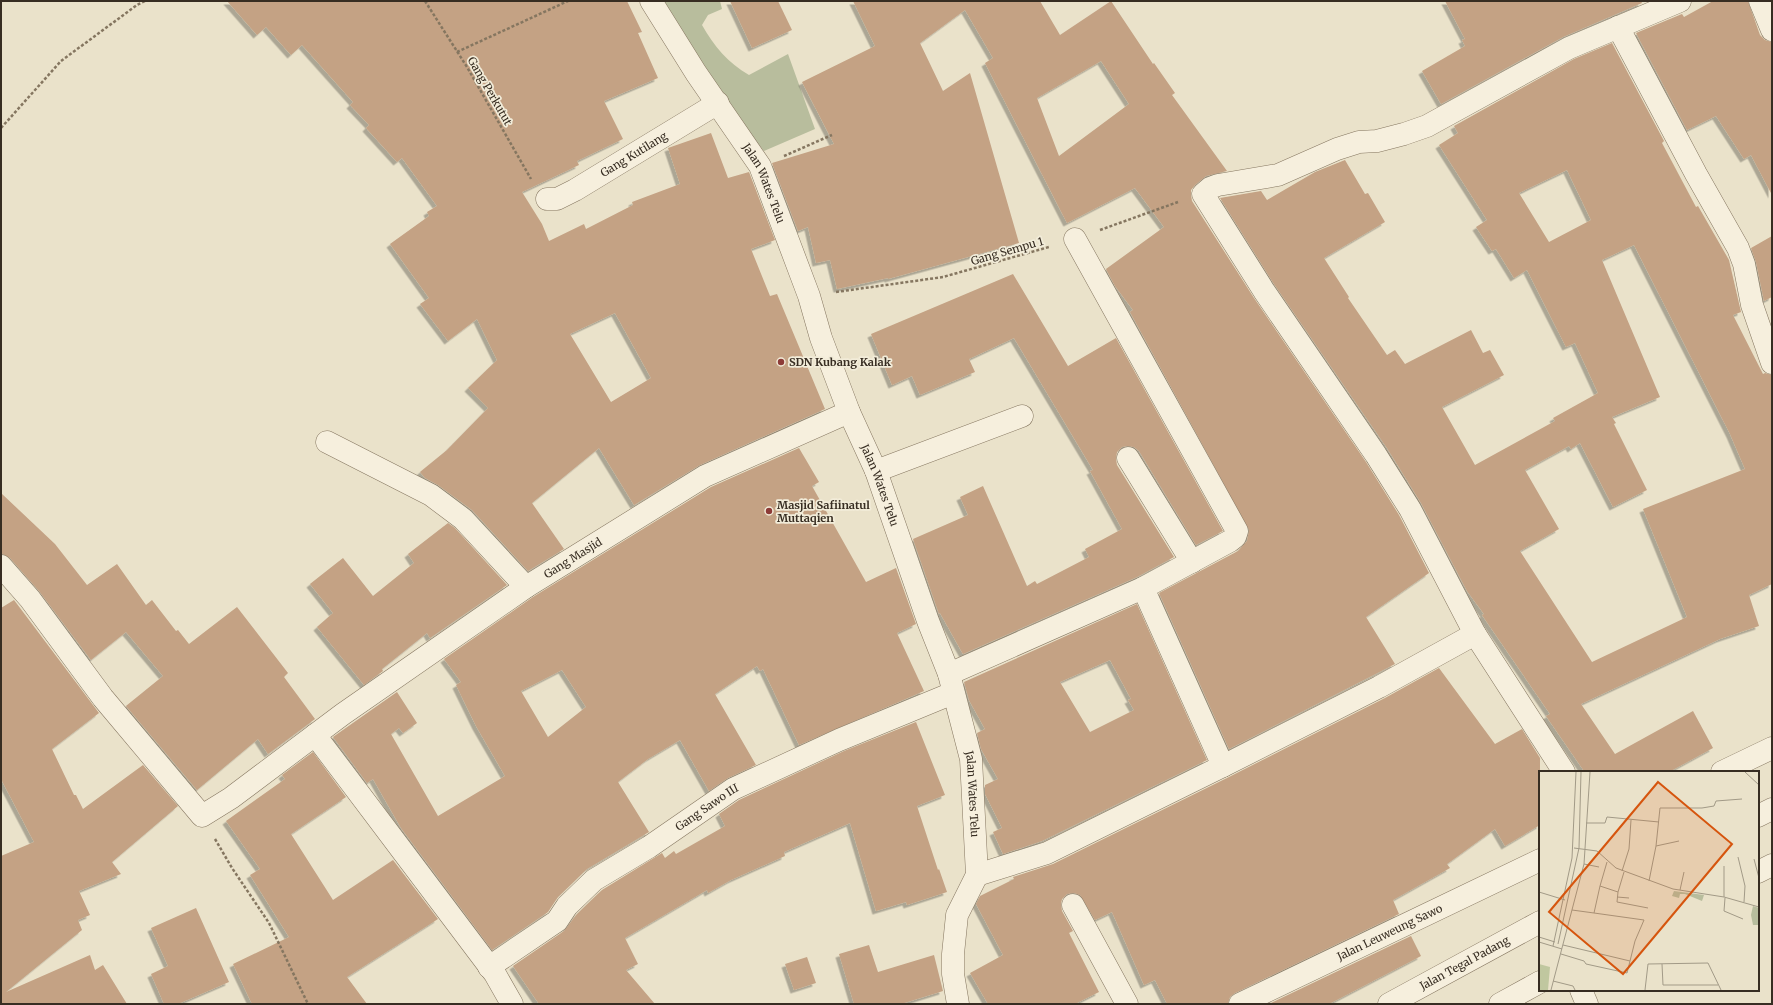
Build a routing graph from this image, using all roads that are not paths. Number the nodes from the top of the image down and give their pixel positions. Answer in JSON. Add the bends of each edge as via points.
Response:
{"nodes":[{"id":1,"x":651,"y":1,"type":"edge"},
{"id":2,"x":1680,"y":1,"type":"edge"},
{"id":3,"x":1760,"y":1,"type":"edge"},
{"id":4,"x":1618,"y":27,"type":"junction"},
{"id":5,"x":1772,"y":30,"type":"edge"},
{"id":6,"x":718,"y":103,"type":"junction"},
{"id":7,"x":548,"y":199,"type":"road end"},
{"id":8,"x":1075,"y":239,"type":"road end"},
{"id":9,"x":1772,"y":362,"type":"edge"},
{"id":10,"x":849,"y":412,"type":"junction"},
{"id":11,"x":1022,"y":416,"type":"dead end"},
{"id":12,"x":327,"y":442,"type":"dead end"},
{"id":13,"x":1128,"y":458,"type":"dead end"},
{"id":14,"x":876,"y":471,"type":"junction"},
{"id":15,"x":1192,"y":562,"type":"junction"},
{"id":16,"x":1,"y":566,"type":"edge"},
{"id":17,"x":526,"y":587,"type":"junction"},
{"id":18,"x":1143,"y":588,"type":"junction"},
{"id":19,"x":1475,"y":634,"type":"junction"},
{"id":20,"x":951,"y":684,"type":"junction"},
{"id":21,"x":315,"y":735,"type":"junction"},
{"id":22,"x":1772,"y":748,"type":"edge"},
{"id":23,"x":1223,"y":766,"type":"junction"},
{"id":24,"x":1563,"y":771,"type":"edge"},
{"id":25,"x":1724,"y":771,"type":"edge"},
{"id":26,"x":1772,"y":809,"type":"edge"},
{"id":27,"x":1759,"y":816,"type":"edge"},
{"id":28,"x":1539,"y":860,"type":"edge"},
{"id":29,"x":1772,"y":865,"type":"edge"},
{"id":30,"x":1759,"y":872,"type":"edge"},
{"id":31,"x":977,"y":875,"type":"junction"},
{"id":32,"x":1073,"y":905,"type":"dead end"},
{"id":33,"x":1539,"y":923,"type":"edge"},
{"id":34,"x":492,"y":970,"type":"junction"},
{"id":35,"x":1539,"y":983,"type":"edge"},
{"id":36,"x":1581,"y":991,"type":"edge"},
{"id":37,"x":512,"y":1004,"type":"edge"},
{"id":38,"x":958,"y":1004,"type":"edge"},
{"id":39,"x":1126,"y":1004,"type":"edge"},
{"id":40,"x":1240,"y":1004,"type":"edge"},
{"id":41,"x":1389,"y":1004,"type":"edge"},
{"id":42,"x":1500,"y":1004,"type":"edge"},
{"id":43,"x":1587,"y":1004,"type":"edge"}],
"edges":[{"from":1,"to":6,"type":"street","name":"Jalan Wates Telu"},
{"from":2,"to":4,"type":"street"},
{"from":3,"to":5,"type":"street"},
{"from":4,"to":9,"type":"street","via":[[1738,248],[1744,264],[1752,305]]},
{"from":4,"to":19,"type":"street","via":[[1569,48],[1427,126],[1377,141],[1359,142],[1337,149],[1278,175],[1218,184],[1202,194],[1410,509]]},
{"from":6,"to":7,"type":"street","name":"Gang Kutilang","via":[[575,190],[557,199]]},
{"from":6,"to":10,"type":"street","name":"Jalan Wates Telu","via":[[760,166],[810,296],[821,338]]},
{"from":8,"to":15,"type":"street","name":"Gang Sawo III","via":[[1237,531],[1230,541]]},
{"from":10,"to":14,"type":"street","name":"Jalan Wates Telu"},
{"from":10,"to":17,"type":"street","name":"Gang Masjid","via":[[705,476]]},
{"from":11,"to":14,"type":"street"},
{"from":12,"to":17,"type":"street","via":[[431,496],[463,519]]},
{"from":13,"to":15,"type":"street"},
{"from":14,"to":20,"type":"street","name":"Jalan Wates Telu"},
{"from":15,"to":18,"type":"street","name":"Gang Sawo III"},
{"from":16,"to":21,"type":"street","name":"Gang Masjid","via":[[30,599],[103,698],[202,816],[231,798]]},
{"from":17,"to":21,"type":"street","name":"Gang Masjid"},
{"from":18,"to":20,"type":"street","name":"Gang Sawo III"},
{"from":18,"to":23,"type":"street"},
{"from":19,"to":23,"type":"street","via":[[1379,687]]},
{"from":19,"to":24,"type":"street"},
{"from":20,"to":31,"type":"street","name":"Jalan Wates Telu","via":[[971,759]]},
{"from":20,"to":34,"type":"street","name":"Gang Sawo III","via":[[734,789],[649,847],[594,880],[567,906],[557,921]]},
{"from":21,"to":34,"type":"street"},
{"from":22,"to":25,"type":"street"},
{"from":23,"to":31,"type":"street","via":[[1047,853]]},
{"from":26,"to":27,"type":"street"},
{"from":28,"to":40,"type":"street","name":"Jalan Leuweung Sawo"},
{"from":29,"to":30,"type":"street"},
{"from":31,"to":38,"type":"street","name":"Jalan Wates Telu","via":[[957,915],[952,974]]},
{"from":32,"to":39,"type":"street"},
{"from":33,"to":41,"type":"street","name":"Jalan Tegal Padang"},
{"from":34,"to":37,"type":"street"},
{"from":35,"to":42,"type":"street"},
{"from":36,"to":43,"type":"street"}]}
